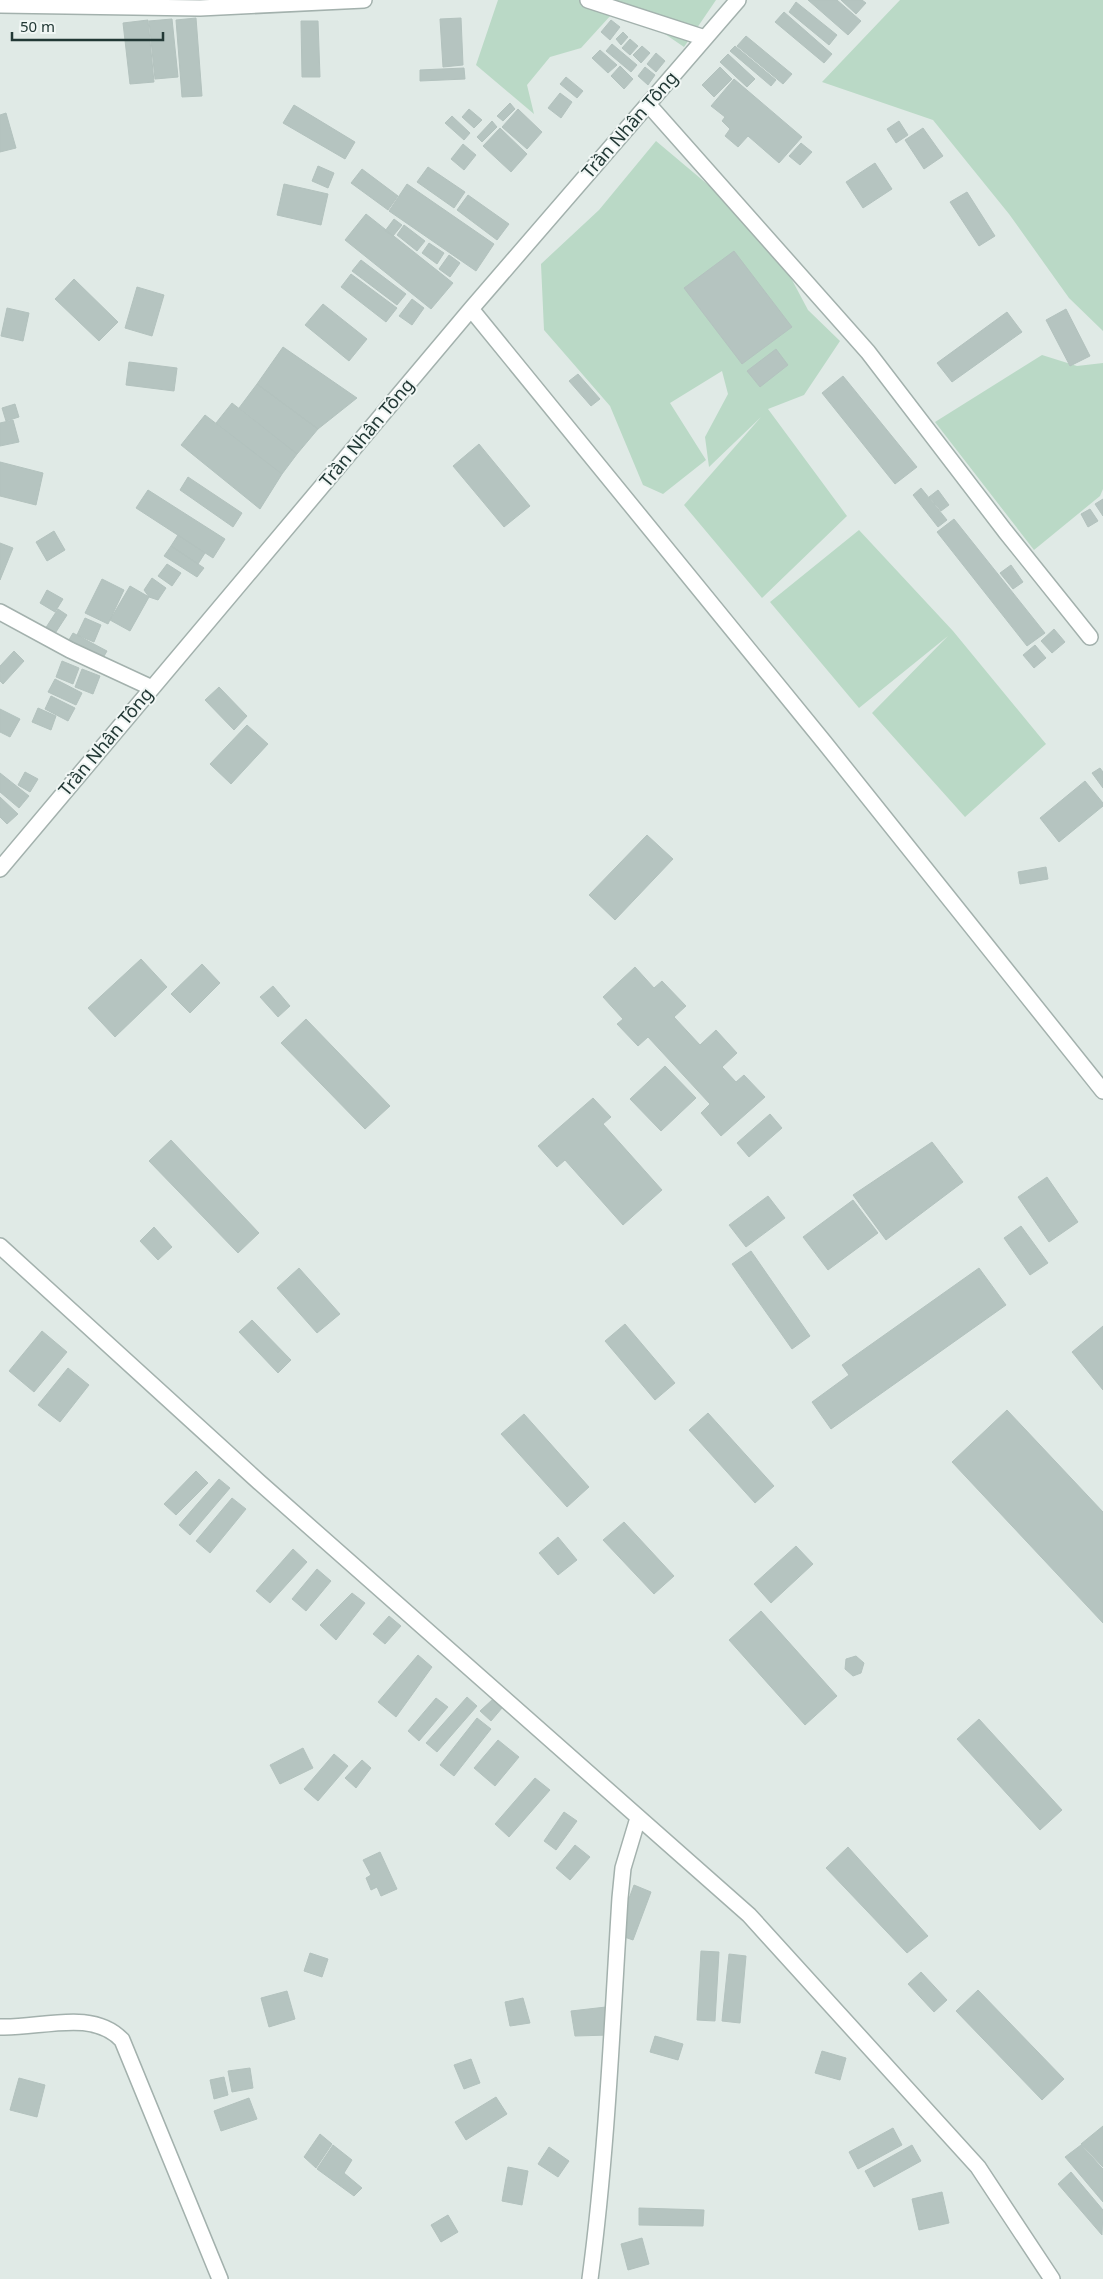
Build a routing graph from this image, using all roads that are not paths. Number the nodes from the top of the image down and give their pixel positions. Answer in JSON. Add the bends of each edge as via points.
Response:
{"nodes":[{"id":1,"x":364,"y":0,"type":"edge"},
{"id":2,"x":588,"y":0,"type":"edge"},
{"id":3,"x":738,"y":0,"type":"edge"},
{"id":4,"x":0,"y":5,"type":"edge"},
{"id":5,"x":705,"y":38,"type":"junction"},
{"id":6,"x":648,"y":104,"type":"junction"},
{"id":7,"x":471,"y":310,"type":"junction"},
{"id":8,"x":0,"y":612,"type":"edge"},
{"id":9,"x":1090,"y":637,"type":"dead end"},
{"id":10,"x":152,"y":688,"type":"junction"},
{"id":11,"x":0,"y":869,"type":"edge"},
{"id":12,"x":1103,"y":1090,"type":"edge"},
{"id":13,"x":0,"y":1246,"type":"edge"},
{"id":14,"x":638,"y":1818,"type":"junction"},
{"id":15,"x":0,"y":2027,"type":"edge"},
{"id":16,"x":220,"y":2279,"type":"edge"},
{"id":17,"x":590,"y":2279,"type":"edge"},
{"id":18,"x":1052,"y":2279,"type":"edge"}],
"edges":[{"from":1,"to":4,"type":"street","via":[[200,8]]},
{"from":2,"to":5,"type":"street"},
{"from":3,"to":5,"type":"street","name":"Trần Nhân Tông"},
{"from":5,"to":6,"type":"street","name":"Trần Nhân Tông"},
{"from":6,"to":7,"type":"street","name":"Trần Nhân Tông"},
{"from":6,"to":9,"type":"street","via":[[868,352]]},
{"from":7,"to":10,"type":"street","name":"Trần Nhân Tông"},
{"from":7,"to":12,"type":"street"},
{"from":8,"to":10,"type":"street","via":[[70,650]]},
{"from":10,"to":11,"type":"street","name":"Trần Nhân Tông"},
{"from":13,"to":14,"type":"street","via":[[259,1482]]},
{"from":14,"to":17,"type":"street","via":[[623,1868],[602,2190]]},
{"from":14,"to":18,"type":"street","via":[[749,1915],[978,2167]]},
{"from":15,"to":16,"type":"street","via":[[93,2022],[108,2028],[122,2040]]}]}
